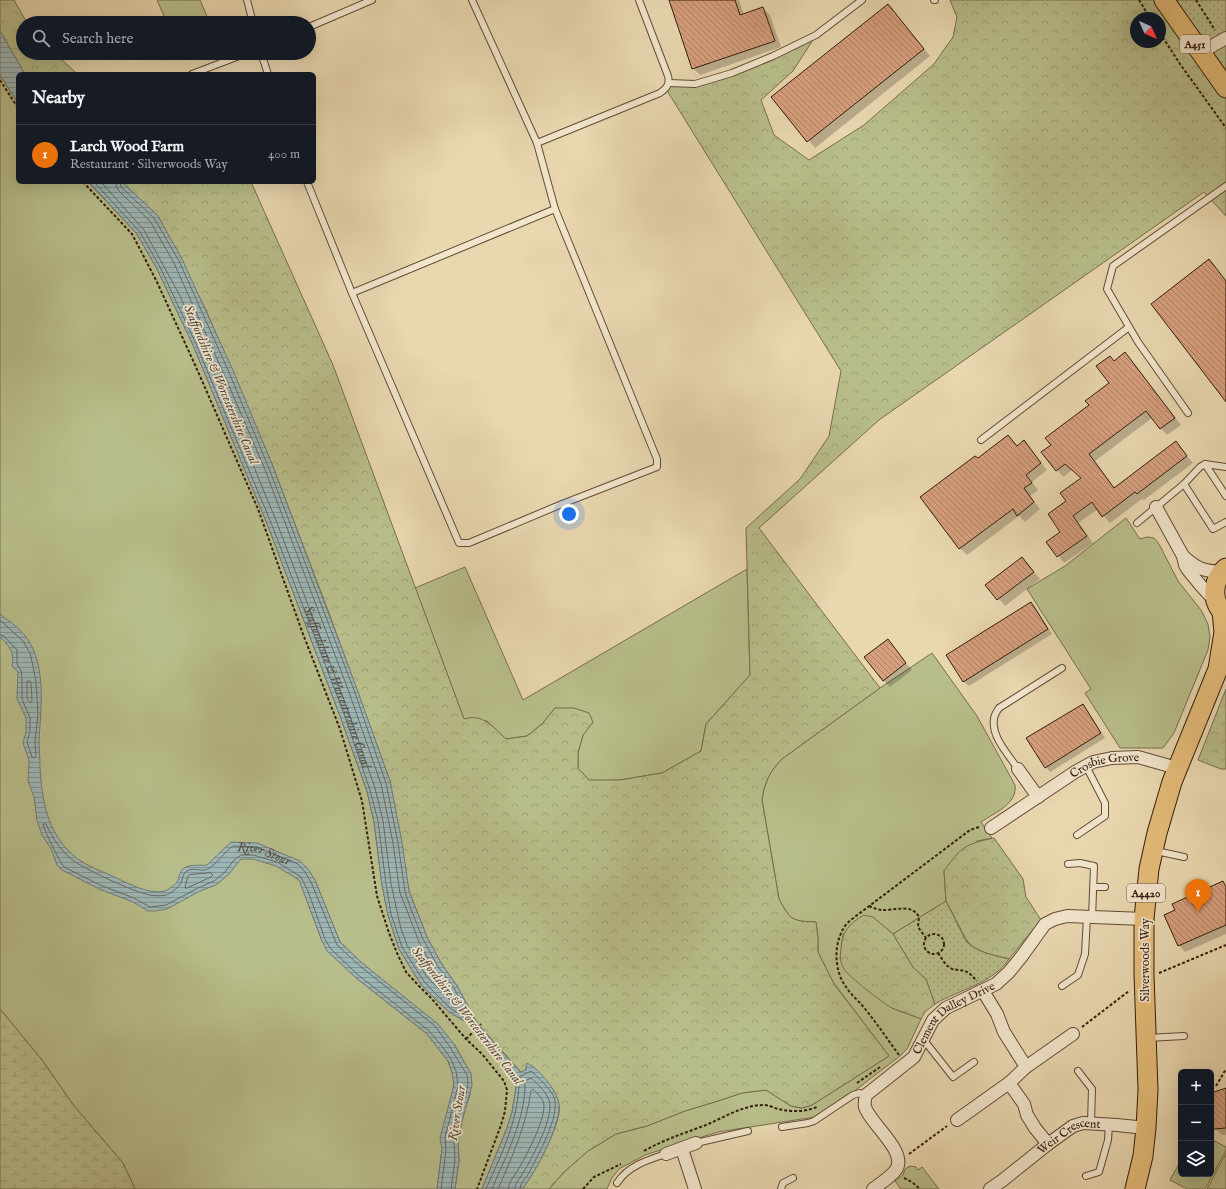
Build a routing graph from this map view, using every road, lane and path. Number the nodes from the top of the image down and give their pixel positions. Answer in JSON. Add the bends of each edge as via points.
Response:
{"nodes":[{"id":1,"x":247,"y":0,"type":"edge"},
{"id":2,"x":372,"y":0,"type":"edge"},
{"id":3,"x":472,"y":0,"type":"edge"},
{"id":4,"x":639,"y":0,"type":"edge"},
{"id":5,"x":862,"y":0,"type":"edge"},
{"id":6,"x":1139,"y":0,"type":"edge"},
{"id":7,"x":1164,"y":0,"type":"edge"},
{"id":8,"x":1196,"y":0,"type":"edge"},
{"id":9,"x":1146,"y":12,"type":"edge"},
{"id":10,"x":251,"y":16,"type":"edge"},
{"id":11,"x":316,"y":24,"type":"edge"},
{"id":12,"x":1224,"y":38,"type":"edge"},
{"id":13,"x":1166,"y":42,"type":"edge"},
{"id":14,"x":1200,"y":53,"type":"junction"},
{"id":15,"x":229,"y":60,"type":"edge"},
{"id":16,"x":263,"y":60,"type":"edge"},
{"id":17,"x":197,"y":72,"type":"edge"},
{"id":18,"x":267,"y":72,"type":"edge"},
{"id":19,"x":0,"y":80,"type":"edge"},
{"id":20,"x":670,"y":83,"type":"junction"},
{"id":21,"x":1226,"y":88,"type":"edge"},
{"id":22,"x":16,"y":105,"type":"edge"},
{"id":23,"x":1226,"y":128,"type":"edge"},
{"id":24,"x":537,"y":143,"type":"junction"},
{"id":25,"x":85,"y":184,"type":"edge"},
{"id":26,"x":308,"y":184,"type":"edge"},
{"id":27,"x":1226,"y":186,"type":"edge"},
{"id":28,"x":556,"y":209,"type":"junction"},
{"id":29,"x":352,"y":293,"type":"junction"},
{"id":30,"x":1129,"y":327,"type":"junction"},
{"id":31,"x":1188,"y":413,"type":"dead end"},
{"id":32,"x":981,"y":440,"type":"dead end"},
{"id":33,"x":1205,"y":464,"type":"junction"},
{"id":34,"x":1226,"y":467,"type":"edge"},
{"id":35,"x":1184,"y":484,"type":"junction"},
{"id":36,"x":1226,"y":496,"type":"edge"},
{"id":37,"x":1156,"y":507,"type":"junction"},
{"id":38,"x":1226,"y":522,"type":"edge"},
{"id":39,"x":1137,"y":523,"type":"dead end"},
{"id":40,"x":1183,"y":556,"type":"junction"},
{"id":41,"x":1224,"y":570,"type":"edge"},
{"id":42,"x":1221,"y":610,"type":"edge"},
{"id":43,"x":1222,"y":665,"type":"edge"},
{"id":44,"x":1062,"y":668,"type":"dead end"},
{"id":45,"x":1086,"y":766,"type":"junction"},
{"id":46,"x":1177,"y":768,"type":"junction"},
{"id":47,"x":1018,"y":769,"type":"joint"},
{"id":48,"x":1038,"y":797,"type":"junction"},
{"id":49,"x":991,"y":828,"type":"joint"},
{"id":50,"x":1077,"y":836,"type":"dead end"},
{"id":51,"x":1152,"y":851,"type":"junction"},
{"id":52,"x":1184,"y":857,"type":"dead end"},
{"id":53,"x":1068,"y":864,"type":"dead end"},
{"id":54,"x":1094,"y":887,"type":"junction"},
{"id":55,"x":1105,"y":887,"type":"dead end"},
{"id":56,"x":869,"y":906,"type":"junction"},
{"id":57,"x":1090,"y":918,"type":"junction"},
{"id":58,"x":1144,"y":919,"type":"junction"},
{"id":59,"x":926,"y":938,"type":"junction"},
{"id":60,"x":938,"y":953,"type":"junction"},
{"id":61,"x":1062,"y":986,"type":"dead end"},
{"id":62,"x":983,"y":991,"type":"junction"},
{"id":63,"x":481,"y":1024,"type":"dead end"},
{"id":64,"x":1073,"y":1034,"type":"dead end"},
{"id":65,"x":1184,"y":1036,"type":"dead end"},
{"id":66,"x":1146,"y":1038,"type":"junction"},
{"id":67,"x":466,"y":1039,"type":"junction"},
{"id":68,"x":922,"y":1042,"type":"junction"},
{"id":69,"x":898,"y":1054,"type":"junction"},
{"id":70,"x":893,"y":1058,"type":"dead end"},
{"id":71,"x":974,"y":1062,"type":"dead end"},
{"id":72,"x":906,"y":1064,"type":"junction"},
{"id":73,"x":882,"y":1066,"type":"dead end"},
{"id":74,"x":1026,"y":1067,"type":"junction"},
{"id":75,"x":1226,"y":1069,"type":"edge"},
{"id":76,"x":1078,"y":1071,"type":"dead end"},
{"id":77,"x":1009,"y":1083,"type":"junction"},
{"id":78,"x":856,"y":1084,"type":"dead end"},
{"id":79,"x":1216,"y":1086,"type":"dead end"},
{"id":80,"x":866,"y":1094,"type":"junction"},
{"id":81,"x":823,"y":1104,"type":"dead end"},
{"id":82,"x":957,"y":1120,"type":"joint"},
{"id":83,"x":1091,"y":1123,"type":"junction"},
{"id":84,"x":1109,"y":1124,"type":"junction"},
{"id":85,"x":782,"y":1126,"type":"dead end"},
{"id":86,"x":1146,"y":1128,"type":"junction"},
{"id":87,"x":748,"y":1131,"type":"dead end"},
{"id":88,"x":696,"y":1144,"type":"joint"},
{"id":89,"x":1048,"y":1144,"type":"junction"},
{"id":90,"x":682,"y":1149,"type":"junction"},
{"id":91,"x":644,"y":1151,"type":"dead end"},
{"id":92,"x":666,"y":1154,"type":"joint"},
{"id":93,"x":624,"y":1162,"type":"dead end"},
{"id":94,"x":897,"y":1166,"type":"junction"},
{"id":95,"x":1086,"y":1176,"type":"dead end"},
{"id":96,"x":793,"y":1178,"type":"dead end"},
{"id":97,"x":617,"y":1182,"type":"dead end"},
{"id":98,"x":1006,"y":1185,"type":"edge"},
{"id":99,"x":477,"y":1189,"type":"edge"},
{"id":100,"x":583,"y":1189,"type":"edge"},
{"id":101,"x":695,"y":1189,"type":"edge"},
{"id":102,"x":781,"y":1189,"type":"edge"},
{"id":103,"x":873,"y":1189,"type":"edge"},
{"id":104,"x":920,"y":1189,"type":"edge"},
{"id":105,"x":990,"y":1189,"type":"edge"},
{"id":106,"x":1135,"y":1189,"type":"edge"}],
"edges":[{"from":1,"to":10,"type":"lane"},
{"from":2,"to":11,"type":"lane"},
{"from":3,"to":24,"type":"lane"},
{"from":4,"to":20,"type":"lane"},
{"from":5,"to":20,"type":"lane","via":[[816,34],[773,56],[732,73],[695,84]]},
{"from":6,"to":9,"type":"path"},
{"from":7,"to":14,"type":"main road","number":"A451"},
{"from":8,"to":12,"type":"path"},
{"from":12,"to":14,"type":"street"},
{"from":13,"to":23,"type":"path"},
{"from":14,"to":21,"type":"main road","number":"A451"},
{"from":15,"to":17,"type":"lane"},
{"from":16,"to":18,"type":"lane"},
{"from":19,"to":22,"type":"path"},
{"from":20,"to":24,"type":"lane","via":[[660,92]]},
{"from":24,"to":28,"type":"lane"},
{"from":25,"to":67,"type":"path","via":[[132,234],[157,282],[258,509],[340,729],[353,771],[362,801],[377,896],[388,933],[406,972]]},
{"from":26,"to":29,"type":"lane"},
{"from":27,"to":30,"type":"lane","via":[[1113,266],[1107,289]]},
{"from":28,"to":29,"type":"lane"},
{"from":28,"to":29,"type":"lane","via":[[657,459],[657,468],[469,543],[459,543]]},
{"from":30,"to":31,"type":"lane"},
{"from":30,"to":32,"type":"lane"},
{"from":33,"to":34,"type":"lane"},
{"from":33,"to":35,"type":"lane"},
{"from":33,"to":36,"type":"lane"},
{"from":35,"to":37,"type":"lane"},
{"from":35,"to":38,"type":"lane","via":[[1213,529]]},
{"from":37,"to":39,"type":"lane"},
{"from":37,"to":40,"type":"street"},
{"from":40,"to":41,"type":"street","via":[[1207,572]]},
{"from":40,"to":42,"type":"street","via":[[1188,570]]},
{"from":41,"to":42,"type":"main road","name":"Silverwoods Way","via":[[1215,586]]},
{"from":42,"to":43,"type":"main road","name":"Silverwoods Way","number":"A4420","via":[[1224,632]]},
{"from":43,"to":46,"type":"main road","name":"Silverwoods Way","number":"A4420"},
{"from":44,"to":47,"type":"lane","via":[[999,708],[994,718],[994,729],[998,738]]},
{"from":45,"to":46,"type":"street","name":"Crosbie Grove","via":[[1112,758],[1138,757]]},
{"from":45,"to":48,"type":"street","name":"Crosbie Grove"},
{"from":45,"to":50,"type":"lane","via":[[1105,803],[1105,816]]},
{"from":46,"to":51,"type":"main road","name":"Silverwoods Way","number":"A4420"},
{"from":47,"to":48,"type":"street"},
{"from":48,"to":49,"type":"street","name":"Crosbie Grove"},
{"from":49,"to":56,"type":"path","via":[[983,826],[970,830]]},
{"from":51,"to":52,"type":"lane"},
{"from":51,"to":58,"type":"main road","name":"Silverwoods Way","number":"A4420"},
{"from":53,"to":54,"type":"lane","via":[[1094,866]]},
{"from":54,"to":55,"type":"lane"},
{"from":54,"to":57,"type":"lane"},
{"from":56,"to":59,"type":"path","via":[[880,910],[915,911],[919,917],[918,927]]},
{"from":56,"to":69,"type":"path","via":[[845,925],[837,954],[837,966],[846,987],[865,1008]]},
{"from":57,"to":58,"type":"street","name":"Clement Dalley Drive"},
{"from":57,"to":61,"type":"lane","via":[[1085,954],[1078,974]]},
{"from":57,"to":62,"type":"street","name":"Clement Dalley Drive","via":[[1067,916],[1055,918],[1045,924],[1009,972],[996,984]]},
{"from":58,"to":66,"type":"main road","name":"Silverwoods Way","number":"A4420"},
{"from":59,"to":60,"type":"path","via":[[925,949],[930,953]]},
{"from":59,"to":60,"type":"path","via":[[934,934],[942,938],[944,947]]},
{"from":60,"to":62,"type":"path","via":[[952,969],[969,973]]},
{"from":62,"to":68,"type":"street","name":"Clement Dalley Drive","via":[[946,1008],[933,1020]]},
{"from":62,"to":74,"type":"street"},
{"from":63,"to":67,"type":"path"},
{"from":64,"to":74,"type":"street"},
{"from":65,"to":66,"type":"lane"},
{"from":66,"to":86,"type":"main road","name":"Silverwoods Way","number":"A4420"},
{"from":67,"to":99,"type":"path","via":[[504,1081],[507,1090],[505,1112]]},
{"from":68,"to":71,"type":"lane","via":[[927,1044],[953,1077]]},
{"from":68,"to":72,"type":"street","name":"Clement Dalley Drive","via":[[914,1057]]},
{"from":69,"to":70,"type":"path"},
{"from":69,"to":72,"type":"path"},
{"from":72,"to":80,"type":"street","name":"Clement Dalley Drive"},
{"from":73,"to":78,"type":"path"},
{"from":74,"to":77,"type":"street"},
{"from":75,"to":79,"type":"path"},
{"from":76,"to":83,"type":"lane","via":[[1092,1089]]},
{"from":77,"to":82,"type":"street"},
{"from":77,"to":89,"type":"street","via":[[1024,1104],[1035,1128]]},
{"from":80,"to":85,"type":"lane","via":[[853,1095],[808,1124]]},
{"from":80,"to":94,"type":"street","via":[[866,1110],[895,1149]]},
{"from":81,"to":91,"type":"path","via":[[802,1112],[765,1105],[748,1107],[668,1138]]},
{"from":82,"to":94,"type":"path"},
{"from":83,"to":84,"type":"street","name":"Weir Crescent"},
{"from":83,"to":89,"type":"street","name":"Weir Crescent","via":[[1073,1126]]},
{"from":84,"to":86,"type":"street","name":"Weir Crescent"},
{"from":84,"to":95,"type":"lane","via":[[1108,1140],[1099,1172]]},
{"from":86,"to":106,"type":"main road","name":"Silverwoods Way","number":"A4420","via":[[1143,1156]]},
{"from":87,"to":88,"type":"lane"},
{"from":88,"to":90,"type":"street"},
{"from":89,"to":98,"type":"street","name":"Weir Crescent"},
{"from":90,"to":92,"type":"street"},
{"from":90,"to":101,"type":"street"},
{"from":92,"to":97,"type":"lane","via":[[642,1162],[621,1176]]},
{"from":93,"to":100,"type":"path","via":[[594,1177]]},
{"from":94,"to":103,"type":"street"},
{"from":94,"to":104,"type":"path"},
{"from":96,"to":102,"type":"lane","via":[[782,1183]]},
{"from":98,"to":105,"type":"street","name":"Weir Crescent"}]}
